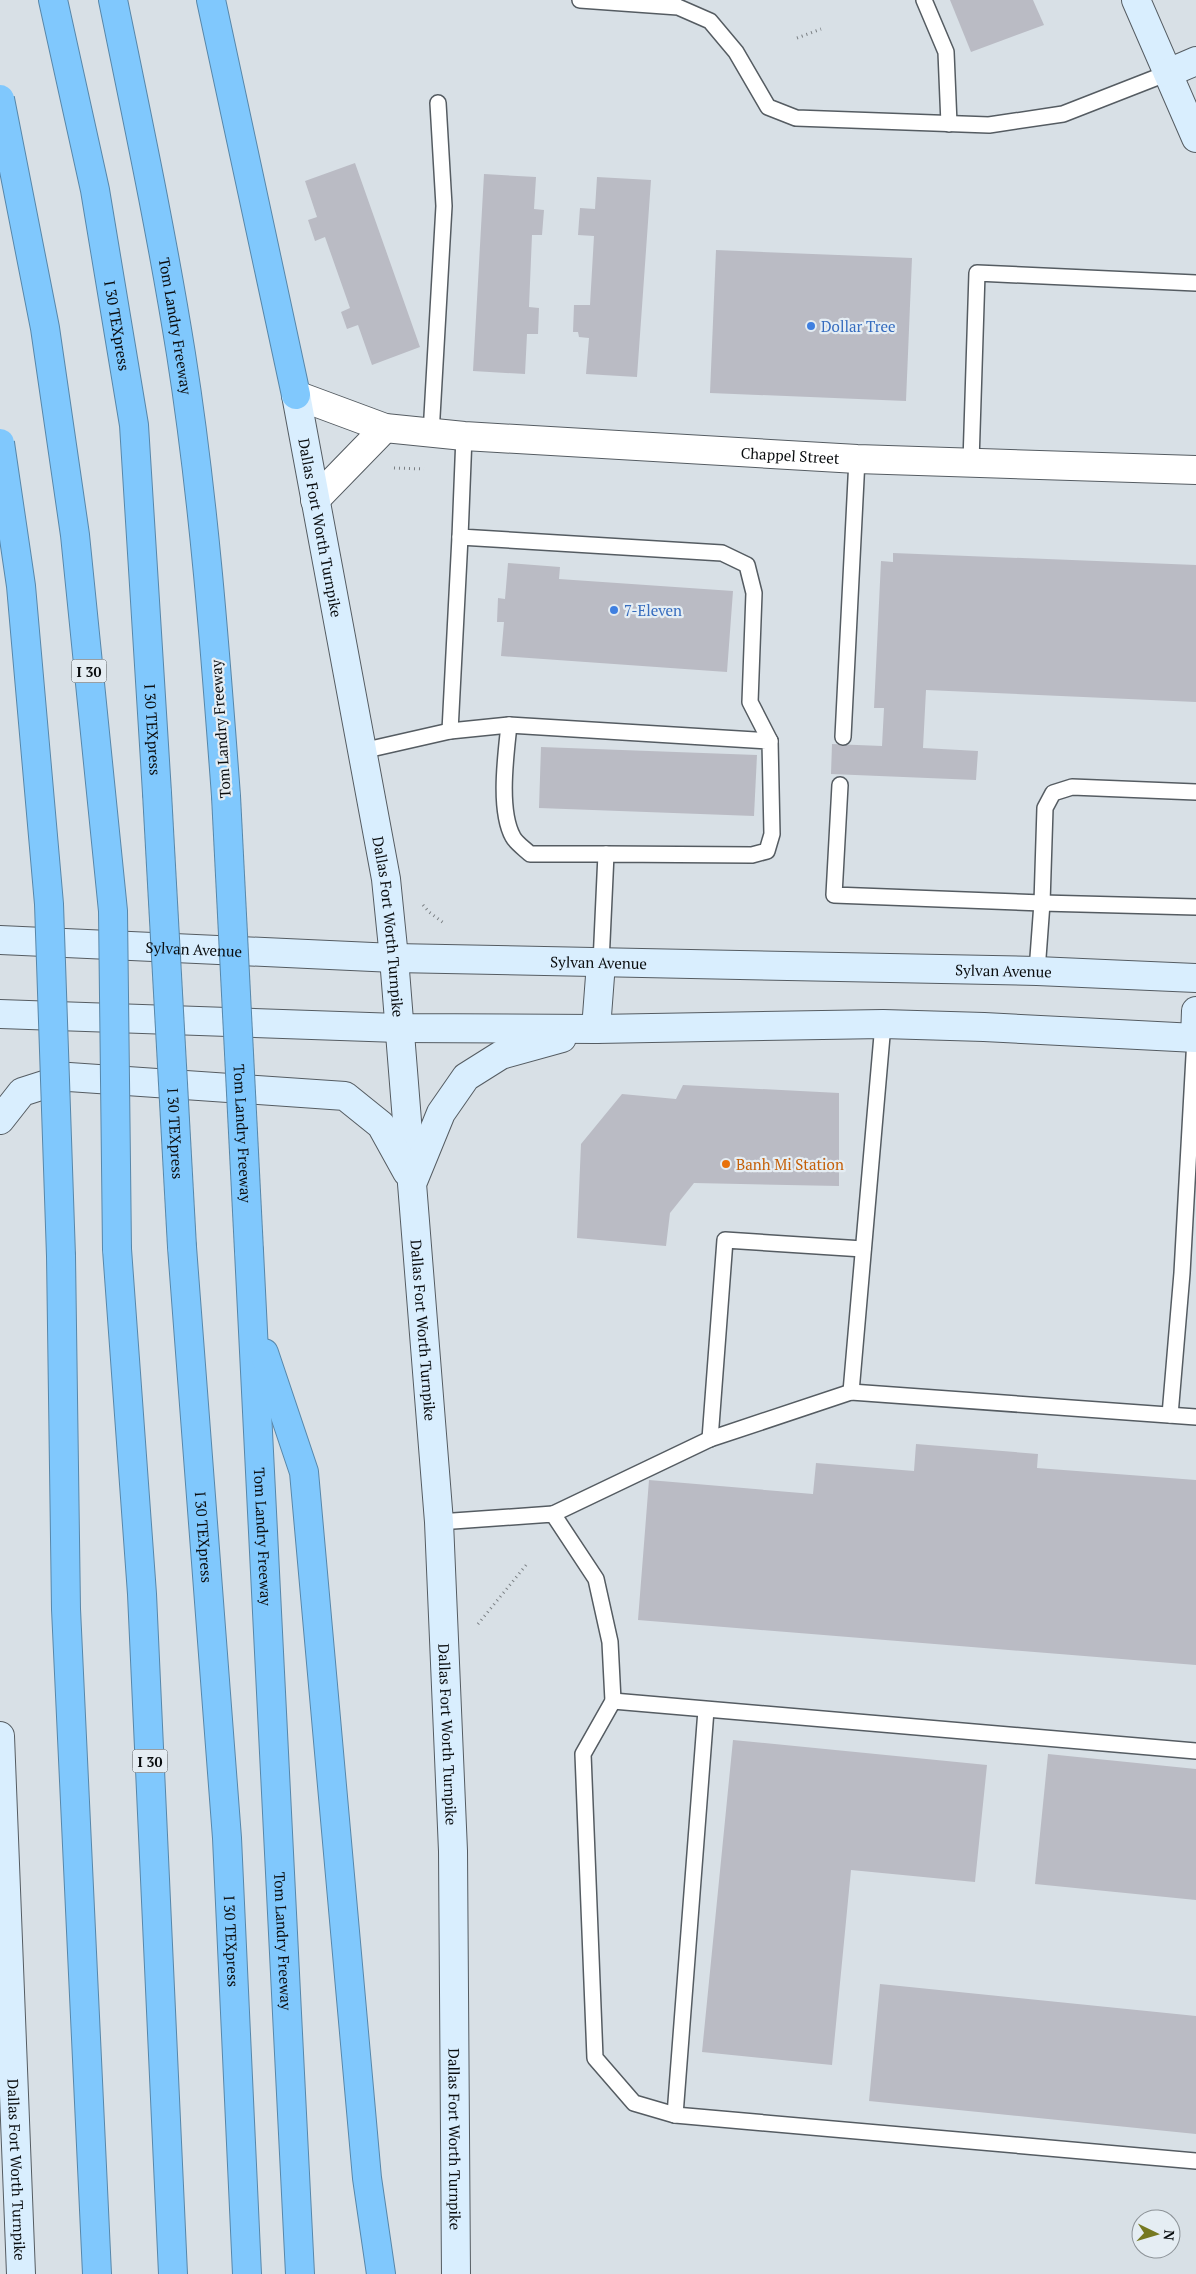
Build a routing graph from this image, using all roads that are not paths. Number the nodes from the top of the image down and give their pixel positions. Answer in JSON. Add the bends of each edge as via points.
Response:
{"nodes":[{"id":1,"x":53,"y":0,"type":"edge"},
{"id":2,"x":112,"y":0,"type":"edge"},
{"id":3,"x":211,"y":0,"type":"edge"},
{"id":4,"x":580,"y":0,"type":"edge"},
{"id":5,"x":924,"y":0,"type":"edge"},
{"id":6,"x":1136,"y":0,"type":"edge"},
{"id":7,"x":1196,"y":61,"type":"edge"},
{"id":8,"x":1168,"y":73,"type":"junction"},
{"id":9,"x":0,"y":99,"type":"edge"},
{"id":10,"x":438,"y":103,"type":"dead end"},
{"id":11,"x":950,"y":124,"type":"junction"},
{"id":12,"x":1196,"y":138,"type":"edge"},
{"id":13,"x":1196,"y":283,"type":"edge"},
{"id":14,"x":296,"y":395,"type":"junction"},
{"id":15,"x":385,"y":428,"type":"junction"},
{"id":16,"x":431,"y":434,"type":"junction"},
{"id":17,"x":464,"y":436,"type":"junction"},
{"id":18,"x":0,"y":443,"type":"edge"},
{"id":19,"x":857,"y":459,"type":"junction"},
{"id":20,"x":971,"y":462,"type":"junction"},
{"id":21,"x":1196,"y":470,"type":"edge"},
{"id":22,"x":315,"y":500,"type":"junction"},
{"id":23,"x":460,"y":537,"type":"junction"},
{"id":24,"x":509,"y":724,"type":"junction"},
{"id":25,"x":450,"y":731,"type":"junction"},
{"id":26,"x":842,"y":737,"type":"dead end"},
{"id":27,"x":770,"y":741,"type":"junction"},
{"id":28,"x":362,"y":751,"type":"junction"},
{"id":29,"x":840,"y":785,"type":"dead end"},
{"id":30,"x":1196,"y":792,"type":"edge"},
{"id":31,"x":606,"y":854,"type":"junction"},
{"id":32,"x":1042,"y":902,"type":"junction"},
{"id":33,"x":1196,"y":907,"type":"edge"},
{"id":34,"x":0,"y":940,"type":"edge"},
{"id":35,"x":394,"y":958,"type":"junction"},
{"id":36,"x":601,"y":963,"type":"junction"},
{"id":37,"x":1037,"y":971,"type":"junction"},
{"id":38,"x":1196,"y":978,"type":"edge"},
{"id":39,"x":1196,"y":1011,"type":"edge"},
{"id":40,"x":0,"y":1014,"type":"edge"},
{"id":41,"x":883,"y":1024,"type":"junction"},
{"id":42,"x":398,"y":1028,"type":"junction"},
{"id":43,"x":596,"y":1029,"type":"junction"},
{"id":44,"x":1196,"y":1038,"type":"edge"},
{"id":45,"x":0,"y":1120,"type":"edge"},
{"id":46,"x":412,"y":1182,"type":"junction"},
{"id":47,"x":863,"y":1249,"type":"junction"},
{"id":48,"x":1189,"y":1274,"type":"edge"},
{"id":49,"x":253,"y":1320,"type":"junction"},
{"id":50,"x":850,"y":1392,"type":"junction"},
{"id":51,"x":1170,"y":1415,"type":"junction"},
{"id":52,"x":1196,"y":1417,"type":"edge"},
{"id":53,"x":710,"y":1439,"type":"junction"},
{"id":54,"x":553,"y":1514,"type":"junction"},
{"id":55,"x":439,"y":1522,"type":"junction"},
{"id":56,"x":613,"y":1702,"type":"junction"},
{"id":57,"x":706,"y":1710,"type":"junction"},
{"id":58,"x":0,"y":1736,"type":"edge"},
{"id":59,"x":1196,"y":1751,"type":"edge"},
{"id":60,"x":675,"y":2116,"type":"junction"},
{"id":61,"x":1196,"y":2161,"type":"edge"},
{"id":62,"x":21,"y":2274,"type":"edge"},
{"id":63,"x":97,"y":2274,"type":"edge"},
{"id":64,"x":173,"y":2274,"type":"edge"},
{"id":65,"x":246,"y":2274,"type":"edge"},
{"id":66,"x":300,"y":2274,"type":"edge"},
{"id":67,"x":382,"y":2274,"type":"edge"},
{"id":68,"x":456,"y":2274,"type":"edge"}],
"edges":[{"from":1,"to":65,"type":"highway","name":"I 30 TEXpress","bridge":true,"via":[[95,190],[134,425],[182,1247],[227,1838]]},
{"from":2,"to":49,"type":"highway","name":"Tom Landry Freeway","bridge":true,"via":[[142,140],[181,354],[209,568],[226,796]]},
{"from":3,"to":14,"type":"highway"},
{"from":4,"to":11,"type":"lane","via":[[678,7],[710,22],[736,52],[768,108],[796,118]]},
{"from":5,"to":11,"type":"lane","via":[[946,52]]},
{"from":6,"to":8,"type":"main road"},
{"from":7,"to":8,"type":"main road"},
{"from":8,"to":11,"type":"lane","via":[[1063,114],[989,125]]},
{"from":8,"to":12,"type":"main road"},
{"from":9,"to":64,"type":"highway","number":"I 30","bridge":true,"via":[[45,328],[75,535],[113,911],[117,1249],[142,1594]]},
{"from":10,"to":16,"type":"lane","via":[[444,206]]},
{"from":13,"to":20,"type":"lane","via":[[977,273]]},
{"from":14,"to":15,"type":"street","name":"Chappel Street"},
{"from":14,"to":22,"type":"main road","name":"Dallas Fort Worth Turnpike"},
{"from":15,"to":16,"type":"street","name":"Chappel Street"},
{"from":15,"to":22,"type":"street"},
{"from":16,"to":17,"type":"street","name":"Chappel Street"},
{"from":17,"to":19,"type":"street","name":"Chappel Street"},
{"from":17,"to":23,"type":"lane"},
{"from":18,"to":63,"type":"highway","bridge":true,"via":[[21,586],[49,904],[61,1256],[66,1609]]},
{"from":19,"to":20,"type":"street","name":"Chappel Street"},
{"from":19,"to":26,"type":"lane"},
{"from":20,"to":21,"type":"street","name":"Chappel Street"},
{"from":22,"to":28,"type":"main road","name":"Dallas Fort Worth Turnpike"},
{"from":23,"to":25,"type":"lane"},
{"from":23,"to":27,"type":"lane","via":[[722,553],[747,565],[754,593],[750,702]]},
{"from":24,"to":25,"type":"lane"},
{"from":24,"to":27,"type":"lane"},
{"from":24,"to":31,"type":"lane","via":[[503,777],[513,838],[530,854]]},
{"from":25,"to":28,"type":"lane"},
{"from":27,"to":31,"type":"lane","via":[[772,834],[767,850],[752,855]]},
{"from":28,"to":35,"type":"main road","name":"Dallas Fort Worth Turnpike","via":[[386,879]]},
{"from":29,"to":32,"type":"lane","via":[[834,895]]},
{"from":30,"to":32,"type":"lane","via":[[1072,787],[1054,792],[1045,808]]},
{"from":31,"to":36,"type":"lane"},
{"from":32,"to":33,"type":"lane"},
{"from":32,"to":37,"type":"lane"},
{"from":34,"to":35,"type":"main road","name":"Sylvan Avenue"},
{"from":35,"to":36,"type":"main road","name":"Sylvan Avenue"},
{"from":35,"to":42,"type":"main road","name":"Dallas Fort Worth Turnpike"},
{"from":36,"to":37,"type":"main road","name":"Sylvan Avenue"},
{"from":36,"to":43,"type":"main road"},
{"from":37,"to":38,"type":"main road","name":"Sylvan Avenue"},
{"from":39,"to":44,"type":"main road"},
{"from":40,"to":42,"type":"main road"},
{"from":41,"to":43,"type":"main road"},
{"from":41,"to":44,"type":"main road"},
{"from":41,"to":47,"type":"lane"},
{"from":42,"to":43,"type":"main road"},
{"from":42,"to":46,"type":"main road","name":"Dallas Fort Worth Turnpike"},
{"from":43,"to":46,"type":"main road","via":[[501,1055],[466,1077],[441,1113]]},
{"from":44,"to":48,"type":"lane"},
{"from":45,"to":46,"type":"main road","via":[[22,1092],[69,1077],[345,1096],[382,1125]]},
{"from":46,"to":55,"type":"main road","name":"Dallas Fort Worth Turnpike"},
{"from":47,"to":50,"type":"lane"},
{"from":47,"to":53,"type":"lane","via":[[725,1240]]},
{"from":48,"to":51,"type":"lane"},
{"from":49,"to":66,"type":"highway","name":"Tom Landry Freeway"},
{"from":49,"to":67,"type":"highway","via":[[304,1472],[366,2168]]},
{"from":50,"to":51,"type":"lane"},
{"from":50,"to":53,"type":"lane"},
{"from":51,"to":52,"type":"lane"},
{"from":53,"to":54,"type":"lane"},
{"from":54,"to":55,"type":"lane"},
{"from":54,"to":56,"type":"lane","via":[[596,1579],[610,1642]]},
{"from":55,"to":68,"type":"main road","name":"Dallas Fort Worth Turnpike","via":[[452,1851]]},
{"from":56,"to":57,"type":"lane"},
{"from":56,"to":60,"type":"lane","via":[[583,1754],[595,2058],[634,2103]]},
{"from":57,"to":59,"type":"lane"},
{"from":57,"to":60,"type":"lane"},
{"from":58,"to":62,"type":"main road","name":"Dallas Fort Worth Turnpike"},
{"from":60,"to":61,"type":"lane"}]}
